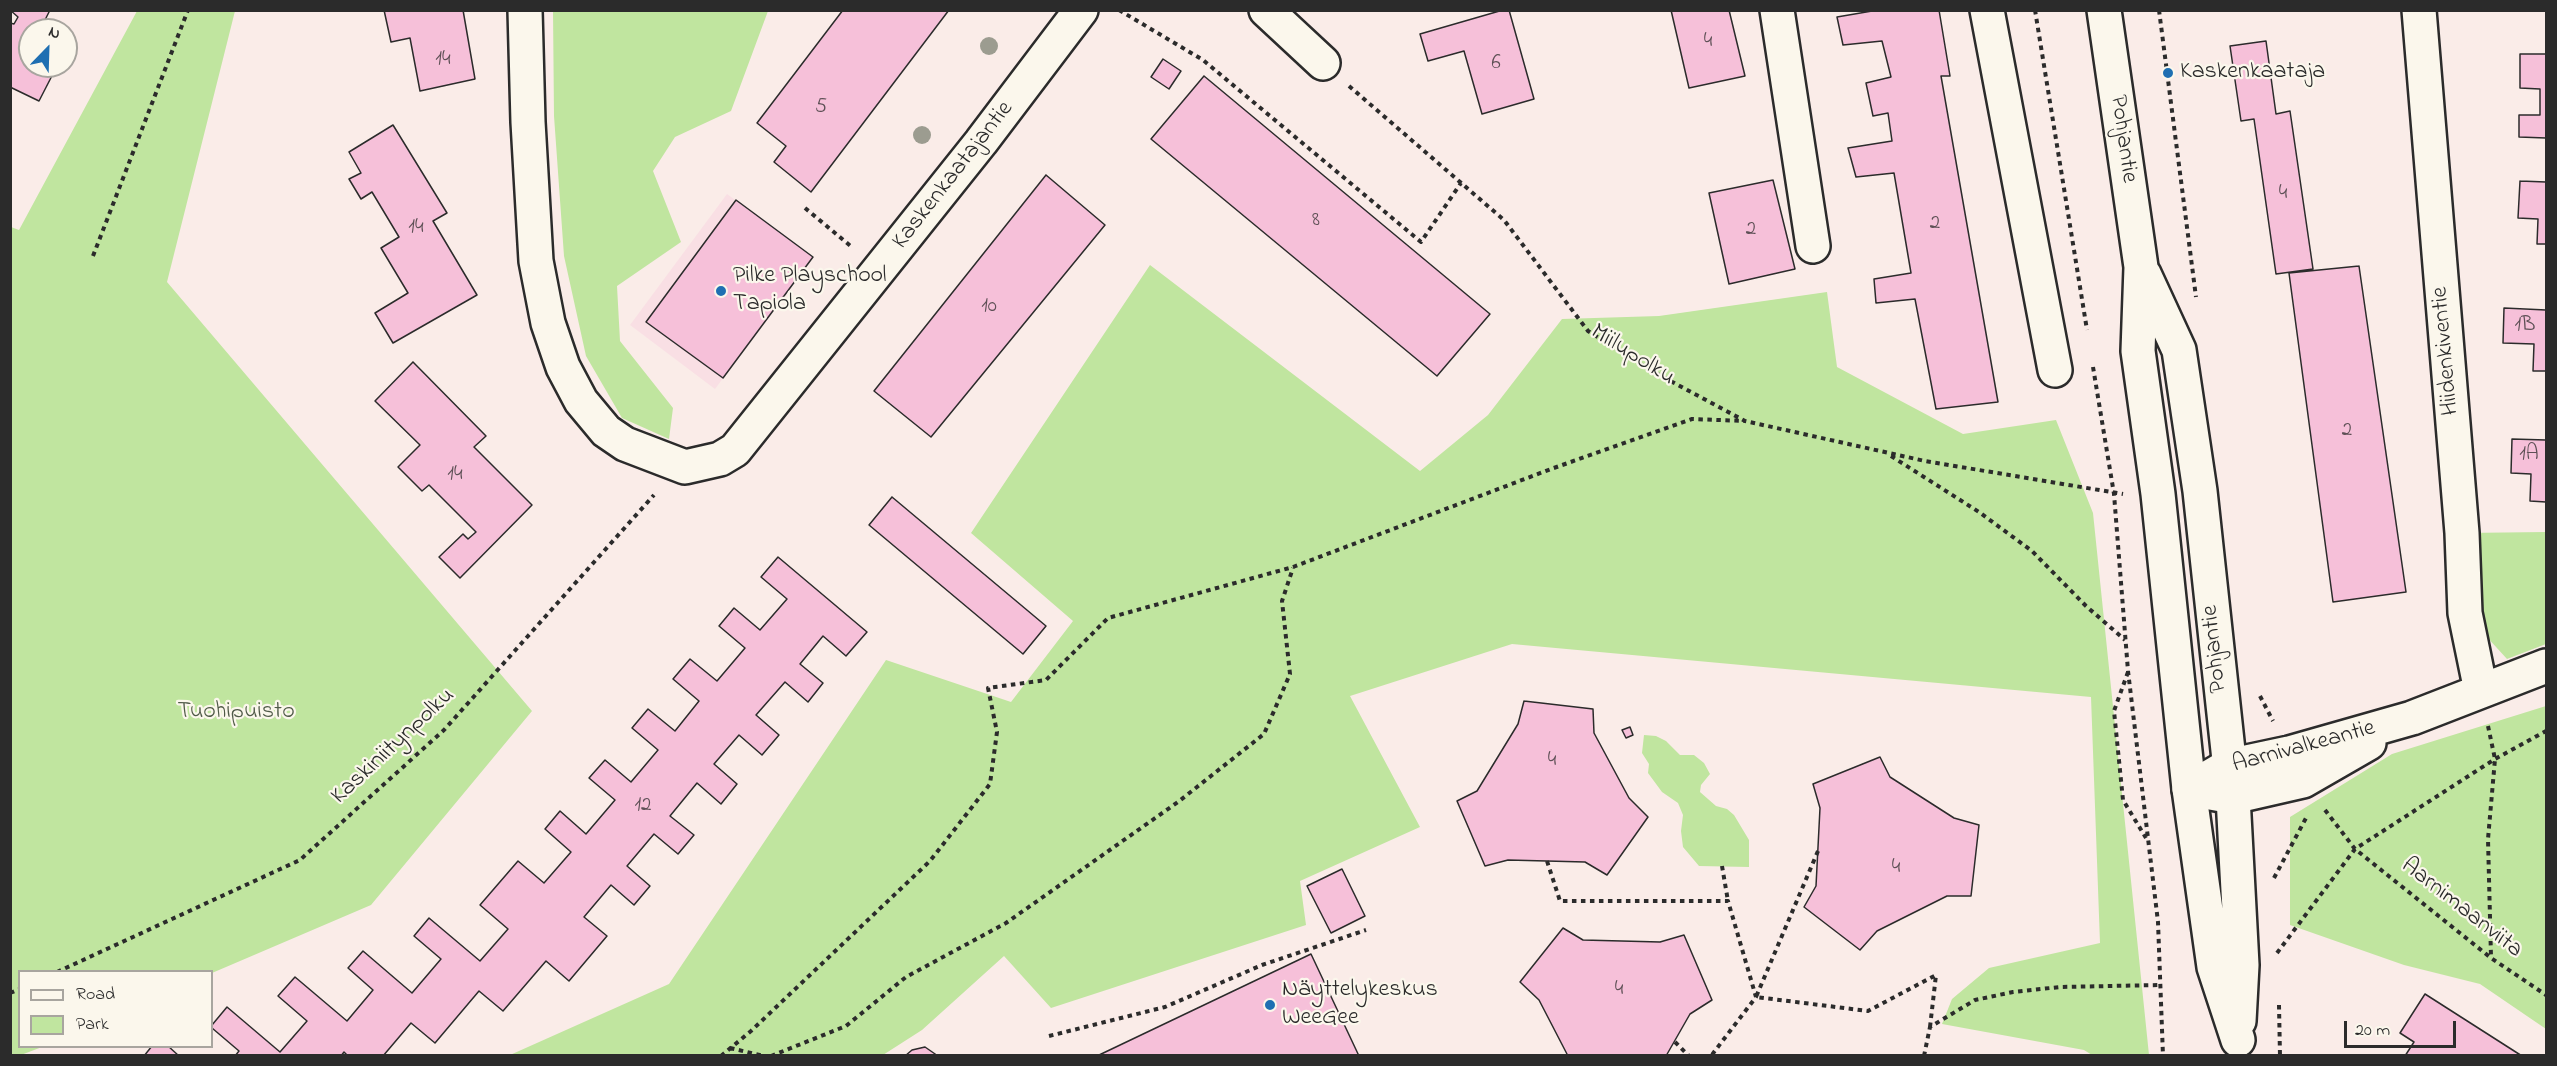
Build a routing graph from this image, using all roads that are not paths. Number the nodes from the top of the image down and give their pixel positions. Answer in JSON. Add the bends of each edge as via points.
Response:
{"nodes":[{"id":1,"x":525,"y":10,"type":"edge"},
{"id":2,"x":1081,"y":10,"type":"edge"},
{"id":3,"x":1266,"y":10,"type":"edge"},
{"id":4,"x":1777,"y":10,"type":"edge"},
{"id":5,"x":1987,"y":10,"type":"edge"},
{"id":6,"x":2104,"y":10,"type":"edge"},
{"id":7,"x":2419,"y":10,"type":"edge"},
{"id":8,"x":1323,"y":63,"type":"road end"},
{"id":9,"x":1813,"y":246,"type":"dead end"},
{"id":10,"x":2141,"y":267,"type":"junction"},
{"id":11,"x":2055,"y":370,"type":"dead end"},
{"id":12,"x":2547,"y":666,"type":"edge"},
{"id":13,"x":2481,"y":691,"type":"junction"},
{"id":14,"x":2231,"y":781,"type":"junction"},
{"id":15,"x":2189,"y":789,"type":"junction"},
{"id":16,"x":2238,"y":1048,"type":"edge"}],
"edges":[{"from":1,"to":2,"type":"street","name":"Kaskenkaatajantie","via":[[536,261],[548,323],[563,367],[581,401],[606,431],[625,444],[686,467],[720,459],[735,450],[996,124]]},
{"from":3,"to":8,"type":"street"},
{"from":4,"to":9,"type":"street"},
{"from":5,"to":11,"type":"street"},
{"from":6,"to":10,"type":"street","name":"Pohjantie"},
{"from":7,"to":13,"type":"street","name":"Hiidenkiventie","via":[[2465,614]]},
{"from":10,"to":14,"type":"street","name":"Pohjantie","via":[[2179,350],[2200,491]]},
{"from":10,"to":15,"type":"street","name":"Pohjantie","via":[[2138,351],[2158,494]]},
{"from":12,"to":13,"type":"street","name":"Aarnivalkeantie"},
{"from":13,"to":14,"type":"street","name":"Aarnivalkeantie","via":[[2412,718],[2303,778]]},
{"from":14,"to":15,"type":"street","name":"Aarnivalkeantie"},
{"from":14,"to":16,"type":"street","name":"Pohjantie","via":[[2242,965]]},
{"from":15,"to":16,"type":"street","name":"Pohjantie","via":[[2214,967]]}]}
